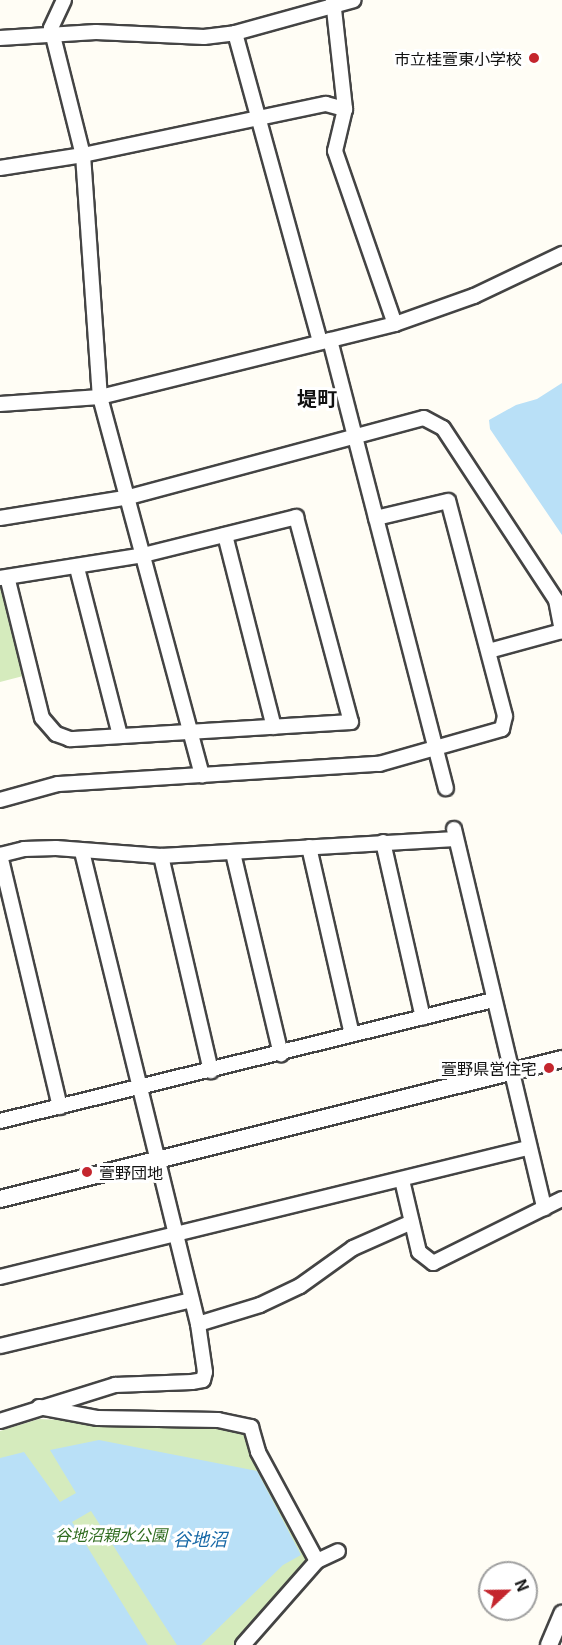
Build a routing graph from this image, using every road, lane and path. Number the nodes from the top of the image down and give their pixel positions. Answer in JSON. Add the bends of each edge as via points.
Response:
{"nodes":[{"id":1,"x":64,"y":0,"type":"edge"},
{"id":2,"x":354,"y":0,"type":"edge"},
{"id":3,"x":334,"y":4,"type":"edge"},
{"id":4,"x":235,"y":33,"type":"junction"},
{"id":5,"x":52,"y":35,"type":"junction"},
{"id":6,"x":0,"y":38,"type":"edge"},
{"id":7,"x":345,"y":109,"type":"junction"},
{"id":8,"x":258,"y":117,"type":"junction"},
{"id":9,"x":83,"y":155,"type":"junction"},
{"id":10,"x":0,"y":168,"type":"edge"},
{"id":11,"x":562,"y":254,"type":"edge"},
{"id":12,"x":395,"y":324,"type":"junction"},
{"id":13,"x":325,"y":341,"type":"junction"},
{"id":14,"x":100,"y":397,"type":"junction"},
{"id":15,"x":0,"y":404,"type":"edge"},
{"id":16,"x":354,"y":435,"type":"junction"},
{"id":17,"x":129,"y":497,"type":"junction"},
{"id":18,"x":0,"y":518,"type":"edge"},
{"id":19,"x":376,"y":519,"type":"junction"},
{"id":20,"x":225,"y":535,"type":"junction"},
{"id":21,"x":143,"y":555,"type":"junction"},
{"id":22,"x":77,"y":568,"type":"junction"},
{"id":23,"x":3,"y":578,"type":"edge"},
{"id":24,"x":489,"y":651,"type":"junction"},
{"id":25,"x":274,"y":728,"type":"junction"},
{"id":26,"x":191,"y":732,"type":"junction"},
{"id":27,"x":120,"y":735,"type":"junction"},
{"id":28,"x":436,"y":749,"type":"junction"},
{"id":29,"x":202,"y":775,"type":"junction"},
{"id":30,"x":446,"y":788,"type":"dead end"},
{"id":31,"x":0,"y":800,"type":"edge"},
{"id":32,"x":383,"y":842,"type":"junction"},
{"id":33,"x":309,"y":847,"type":"junction"},
{"id":34,"x":82,"y":852,"type":"junction"},
{"id":35,"x":233,"y":853,"type":"junction"},
{"id":36,"x":0,"y":855,"type":"edge"},
{"id":37,"x":161,"y":855,"type":"junction"},
{"id":38,"x":493,"y":1000,"type":"junction"},
{"id":39,"x":423,"y":1018,"type":"junction"},
{"id":40,"x":351,"y":1031,"type":"dead end"},
{"id":41,"x":281,"y":1054,"type":"junction"},
{"id":42,"x":562,"y":1059,"type":"edge"},
{"id":43,"x":211,"y":1071,"type":"junction"},
{"id":44,"x":510,"y":1075,"type":"junction"},
{"id":45,"x":140,"y":1088,"type":"junction"},
{"id":46,"x":60,"y":1107,"type":"junction"},
{"id":47,"x":0,"y":1121,"type":"edge"},
{"id":48,"x":527,"y":1148,"type":"junction"},
{"id":49,"x":157,"y":1160,"type":"junction"},
{"id":50,"x":402,"y":1180,"type":"junction"},
{"id":51,"x":0,"y":1199,"type":"edge"},
{"id":52,"x":562,"y":1199,"type":"edge"},
{"id":53,"x":544,"y":1208,"type":"junction"},
{"id":54,"x":412,"y":1222,"type":"junction"},
{"id":55,"x":175,"y":1234,"type":"junction"},
{"id":56,"x":0,"y":1276,"type":"edge"},
{"id":57,"x":192,"y":1300,"type":"junction"},
{"id":58,"x":198,"y":1324,"type":"junction"},
{"id":59,"x":0,"y":1346,"type":"edge"},
{"id":60,"x":38,"y":1407,"type":"junction"},
{"id":61,"x":0,"y":1421,"type":"edge"},
{"id":62,"x":338,"y":1551,"type":"dead end"},
{"id":63,"x":317,"y":1561,"type":"junction"},
{"id":64,"x":562,"y":1614,"type":"edge"},
{"id":65,"x":243,"y":1645,"type":"edge"},
{"id":66,"x":549,"y":1645,"type":"edge"}],
"edges":[{"from":1,"to":5,"type":"street","via":[[51,28]]},
{"from":2,"to":3,"type":"street"},
{"from":3,"to":4,"type":"street"},
{"from":3,"to":7,"type":"street"},
{"from":4,"to":5,"type":"street","via":[[204,37],[96,32]]},
{"from":4,"to":8,"type":"street"},
{"from":5,"to":6,"type":"street"},
{"from":5,"to":9,"type":"street"},
{"from":7,"to":8,"type":"street","via":[[326,104]]},
{"from":7,"to":12,"type":"street","via":[[335,152]]},
{"from":8,"to":9,"type":"street"},
{"from":8,"to":13,"type":"street"},
{"from":9,"to":10,"type":"street"},
{"from":9,"to":14,"type":"street"},
{"from":11,"to":12,"type":"street","via":[[474,296]]},
{"from":12,"to":13,"type":"street"},
{"from":13,"to":14,"type":"street"},
{"from":13,"to":16,"type":"street"},
{"from":14,"to":15,"type":"street"},
{"from":14,"to":17,"type":"street"},
{"from":16,"to":17,"type":"street"},
{"from":16,"to":19,"type":"street"},
{"from":16,"to":24,"type":"street","via":[[424,418],[443,428],[556,600],[562,631]]},
{"from":17,"to":18,"type":"street"},
{"from":17,"to":21,"type":"street"},
{"from":19,"to":24,"type":"street","via":[[448,501]]},
{"from":19,"to":28,"type":"street"},
{"from":20,"to":21,"type":"street"},
{"from":20,"to":25,"type":"street"},
{"from":20,"to":25,"type":"street","via":[[296,517],[351,722]]},
{"from":21,"to":22,"type":"street"},
{"from":21,"to":26,"type":"street"},
{"from":22,"to":23,"type":"street"},
{"from":22,"to":27,"type":"street"},
{"from":23,"to":27,"type":"street","via":[[42,718],[70,739]]},
{"from":24,"to":28,"type":"street","via":[[504,716],[502,729]]},
{"from":25,"to":26,"type":"street"},
{"from":26,"to":27,"type":"street"},
{"from":26,"to":29,"type":"street"},
{"from":28,"to":29,"type":"street","via":[[379,764]]},
{"from":28,"to":30,"type":"street"},
{"from":29,"to":31,"type":"street","via":[[58,784]]},
{"from":32,"to":33,"type":"street"},
{"from":32,"to":38,"type":"street","via":[[455,834]]},
{"from":32,"to":39,"type":"street"},
{"from":33,"to":35,"type":"street"},
{"from":33,"to":40,"type":"street"},
{"from":34,"to":36,"type":"street","via":[[24,849]]},
{"from":34,"to":37,"type":"street"},
{"from":34,"to":45,"type":"street"},
{"from":35,"to":37,"type":"street"},
{"from":35,"to":41,"type":"street"},
{"from":36,"to":46,"type":"street"},
{"from":37,"to":43,"type":"street"},
{"from":38,"to":39,"type":"street"},
{"from":38,"to":44,"type":"street"},
{"from":39,"to":41,"type":"street"},
{"from":41,"to":43,"type":"street"},
{"from":42,"to":44,"type":"street"},
{"from":43,"to":45,"type":"street"},
{"from":44,"to":48,"type":"street"},
{"from":44,"to":49,"type":"street"},
{"from":45,"to":46,"type":"street"},
{"from":45,"to":49,"type":"street"},
{"from":46,"to":47,"type":"street"},
{"from":48,"to":50,"type":"street"},
{"from":48,"to":53,"type":"street"},
{"from":49,"to":51,"type":"street"},
{"from":49,"to":55,"type":"street"},
{"from":50,"to":54,"type":"street"},
{"from":50,"to":55,"type":"street"},
{"from":52,"to":53,"type":"street"},
{"from":53,"to":54,"type":"street","via":[[434,1263],[419,1252]]},
{"from":54,"to":58,"type":"street","via":[[353,1248],[300,1286],[260,1305]]},
{"from":55,"to":56,"type":"street"},
{"from":55,"to":57,"type":"street"},
{"from":57,"to":58,"type":"street"},
{"from":57,"to":59,"type":"street"},
{"from":58,"to":60,"type":"street","via":[[203,1380],[115,1385]]},
{"from":60,"to":61,"type":"street"},
{"from":60,"to":63,"type":"street","via":[[98,1418],[218,1420],[251,1427],[258,1452]]},
{"from":62,"to":63,"type":"street"},
{"from":63,"to":65,"type":"street"},
{"from":64,"to":66,"type":"street"}]}
